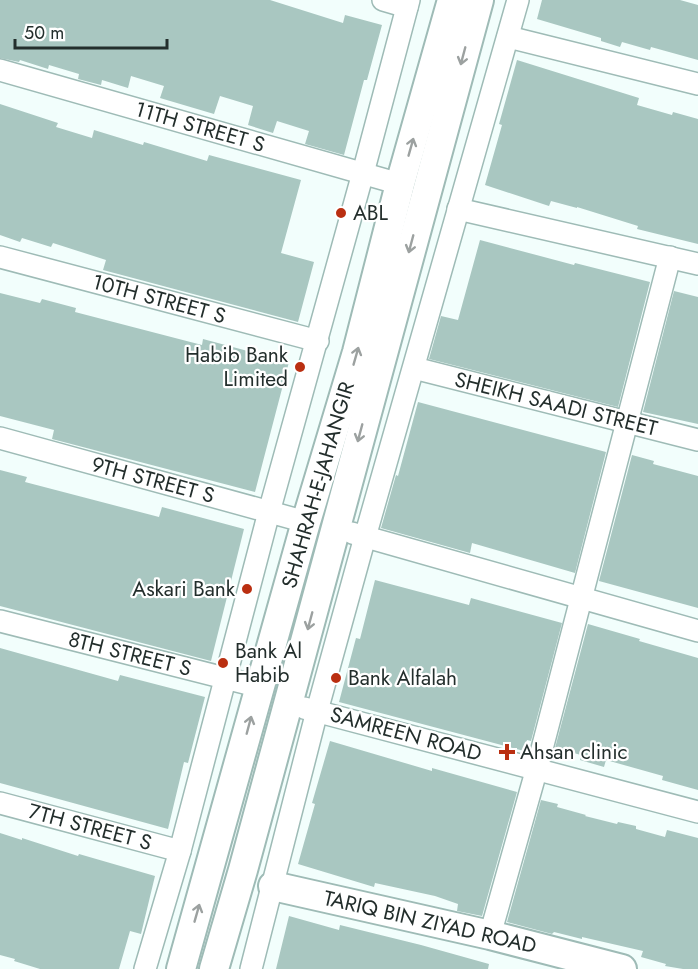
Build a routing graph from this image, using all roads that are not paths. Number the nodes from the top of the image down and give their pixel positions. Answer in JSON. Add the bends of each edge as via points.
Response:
{"nodes":[{"id":1,"x":383,"y":0,"type":"edge"},
{"id":2,"x":452,"y":0,"type":"edge"},
{"id":3,"x":479,"y":0,"type":"edge"},
{"id":4,"x":518,"y":0,"type":"edge"},
{"id":5,"x":408,"y":4,"type":"edge"},
{"id":6,"x":508,"y":37,"type":"junction"},
{"id":7,"x":0,"y":70,"type":"edge"},
{"id":8,"x":698,"y":84,"type":"edge"},
{"id":9,"x":363,"y":173,"type":"junction"},
{"id":10,"x":400,"y":184,"type":"junction"},
{"id":11,"x":458,"y":209,"type":"junction"},
{"id":12,"x":0,"y":257,"type":"edge"},
{"id":13,"x":670,"y":257,"type":"junction"},
{"id":14,"x":698,"y":264,"type":"edge"},
{"id":15,"x":318,"y":341,"type":"junction"},
{"id":16,"x":414,"y":368,"type":"junction"},
{"id":17,"x":628,"y":422,"type":"junction"},
{"id":18,"x":0,"y":438,"type":"edge"},
{"id":19,"x":698,"y":441,"type":"edge"},
{"id":20,"x":269,"y":512,"type":"junction"},
{"id":21,"x":306,"y":522,"type":"junction"},
{"id":22,"x":334,"y":528,"type":"junction"},
{"id":23,"x":364,"y":537,"type":"junction"},
{"id":24,"x":580,"y":598,"type":"junction"},
{"id":25,"x":0,"y":621,"type":"edge"},
{"id":26,"x":698,"y":631,"type":"edge"},
{"id":27,"x":226,"y":679,"type":"junction"},
{"id":28,"x":260,"y":687,"type":"junction"},
{"id":29,"x":288,"y":704,"type":"junction"},
{"id":30,"x":317,"y":711,"type":"junction"},
{"id":31,"x":537,"y":768,"type":"junction"},
{"id":32,"x":0,"y":803,"type":"edge"},
{"id":33,"x":698,"y":812,"type":"edge"},
{"id":34,"x":180,"y":851,"type":"junction"},
{"id":35,"x":273,"y":886,"type":"junction"},
{"id":36,"x":490,"y":934,"type":"junction"},
{"id":37,"x":145,"y":969,"type":"edge"},
{"id":38,"x":181,"y":969,"type":"edge"},
{"id":39,"x":214,"y":969,"type":"edge"},
{"id":40,"x":251,"y":969,"type":"edge"},
{"id":41,"x":622,"y":969,"type":"edge"}],
"edges":[{"from":1,"to":5,"type":"street"},
{"from":10,"to":2,"type":"main road","name":"SHAHRAH-E-JAHANGIR","one_way":true},
{"from":3,"to":22,"type":"main road","name":"SHAHRAH-E-JAHANGIR","one_way":true},
{"from":4,"to":6,"type":"street"},
{"from":5,"to":9,"type":"street"},
{"from":6,"to":8,"type":"street"},
{"from":6,"to":11,"type":"street"},
{"from":7,"to":9,"type":"street","name":"11TH STREET S"},
{"from":9,"to":10,"type":"street","name":"11TH STREET S"},
{"from":9,"to":15,"type":"street"},
{"from":21,"to":10,"type":"main road","name":"SHAHRAH-E-JAHANGIR","one_way":true,"via":[[357,352]]},
{"from":11,"to":13,"type":"street"},
{"from":11,"to":16,"type":"street"},
{"from":12,"to":15,"type":"street","name":"10TH STREET S"},
{"from":13,"to":14,"type":"street"},
{"from":13,"to":17,"type":"street"},
{"from":15,"to":20,"type":"street"},
{"from":16,"to":17,"type":"street","name":"SHEIKH SAADI STREET"},
{"from":16,"to":23,"type":"street"},
{"from":17,"to":19,"type":"street","name":"SHEIKH SAADI STREET"},
{"from":17,"to":24,"type":"street"},
{"from":18,"to":20,"type":"street","name":"9TH STREET S"},
{"from":20,"to":21,"type":"street","name":"9TH STREET S"},
{"from":20,"to":27,"type":"street"},
{"from":21,"to":28,"type":"main road","name":"SHAHRAH-E-JAHANGIR"},
{"from":22,"to":23,"type":"street"},
{"from":22,"to":29,"type":"main road","name":"SHAHRAH-E-JAHANGIR","one_way":true},
{"from":23,"to":24,"type":"street"},
{"from":23,"to":30,"type":"street"},
{"from":24,"to":26,"type":"street"},
{"from":24,"to":31,"type":"street"},
{"from":25,"to":27,"type":"street","name":"8TH STREET S"},
{"from":27,"to":28,"type":"street","name":"8TH STREET S"},
{"from":27,"to":34,"type":"street"},
{"from":38,"to":28,"type":"main road","name":"SHAHRAH-E-JAHANGIR","one_way":true},
{"from":29,"to":30,"type":"street","name":"SAMREEN ROAD"},
{"from":29,"to":39,"type":"main road","name":"SHAHRAH-E-JAHANGIR"},
{"from":30,"to":31,"type":"street","name":"SAMREEN ROAD"},
{"from":30,"to":35,"type":"street"},
{"from":31,"to":33,"type":"street","name":"SAMREEN ROAD"},
{"from":31,"to":36,"type":"street"},
{"from":32,"to":34,"type":"street","name":"7TH STREET S"},
{"from":34,"to":37,"type":"street"},
{"from":35,"to":36,"type":"main road","name":"TARIQ BIN ZIYAD ROAD"},
{"from":35,"to":40,"type":"street"},
{"from":36,"to":41,"type":"main road","name":"TARIQ BIN ZIYAD ROAD"}]}
